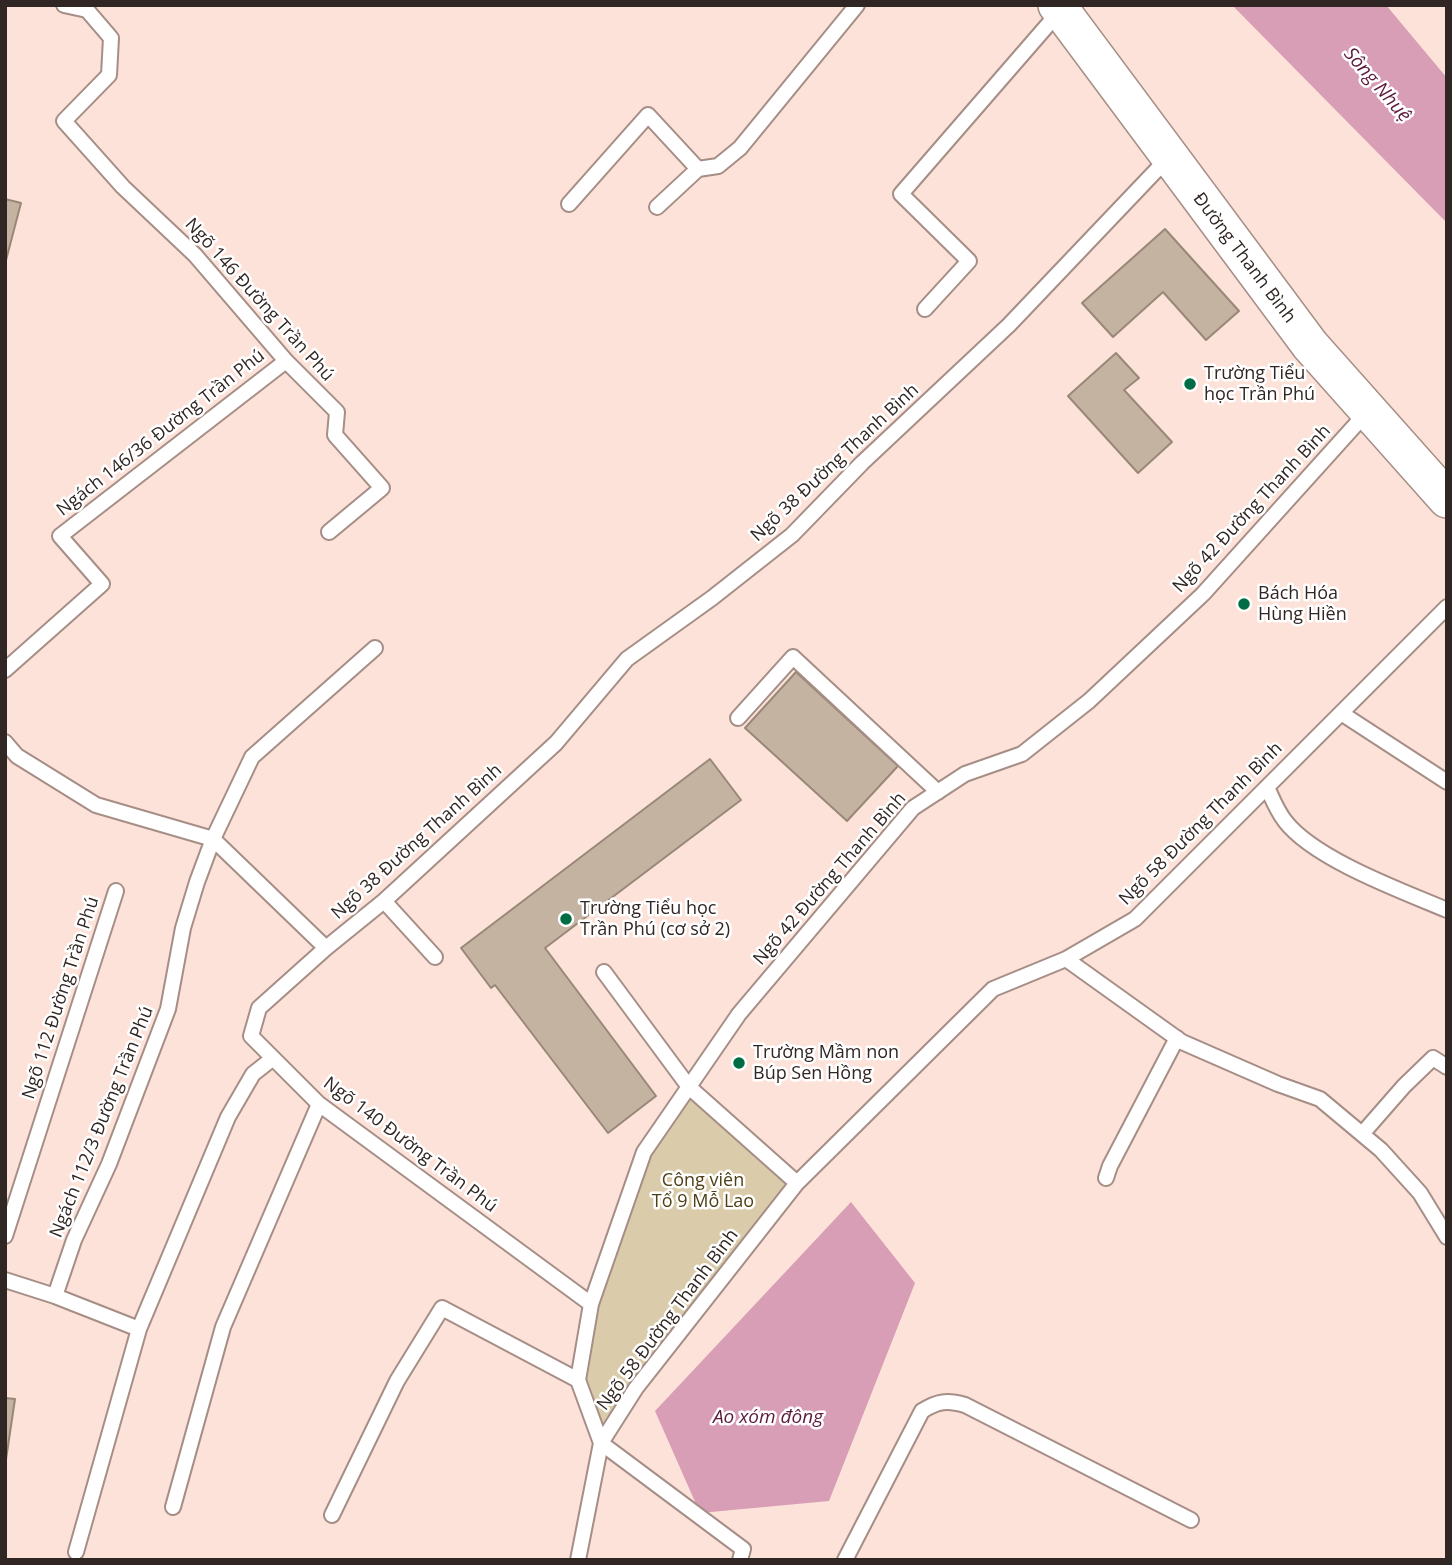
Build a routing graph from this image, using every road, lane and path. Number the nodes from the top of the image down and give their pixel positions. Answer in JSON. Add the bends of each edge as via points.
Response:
{"nodes":[{"id":1,"x":64,"y":5,"type":"edge"},
{"id":2,"x":857,"y":5,"type":"edge"},
{"id":3,"x":90,"y":8,"type":"edge"},
{"id":4,"x":1059,"y":8,"type":"edge"},
{"id":5,"x":1168,"y":157,"type":"junction"},
{"id":6,"x":698,"y":169,"type":"junction"},
{"id":7,"x":569,"y":204,"type":"dead end"},
{"id":8,"x":657,"y":207,"type":"dead end"},
{"id":9,"x":925,"y":309,"type":"dead end"},
{"id":10,"x":286,"y":361,"type":"junction"},
{"id":11,"x":1368,"y":411,"type":"junction"},
{"id":12,"x":1447,"y":499,"type":"edge"},
{"id":13,"x":329,"y":532,"type":"dead end"},
{"id":14,"x":1447,"y":607,"type":"edge"},
{"id":15,"x":375,"y":648,"type":"dead end"},
{"id":16,"x":5,"y":670,"type":"edge"},
{"id":17,"x":1340,"y":713,"type":"junction"},
{"id":18,"x":738,"y":718,"type":"dead end"},
{"id":19,"x":5,"y":742,"type":"edge"},
{"id":20,"x":1447,"y":782,"type":"edge"},
{"id":21,"x":1267,"y":787,"type":"junction"},
{"id":22,"x":938,"y":792,"type":"junction"},
{"id":23,"x":213,"y":839,"type":"junction"},
{"id":24,"x":116,"y":891,"type":"dead end"},
{"id":25,"x":384,"y":901,"type":"junction"},
{"id":26,"x":1447,"y":910,"type":"edge"},
{"id":27,"x":326,"y":948,"type":"junction"},
{"id":28,"x":435,"y":957,"type":"dead end"},
{"id":29,"x":1066,"y":959,"type":"junction"},
{"id":30,"x":604,"y":972,"type":"dead end"},
{"id":31,"x":1177,"y":1038,"type":"junction"},
{"id":32,"x":272,"y":1059,"type":"junction"},
{"id":33,"x":1447,"y":1067,"type":"edge"},
{"id":34,"x":689,"y":1087,"type":"junction"},
{"id":35,"x":319,"y":1104,"type":"junction"},
{"id":36,"x":1362,"y":1133,"type":"junction"},
{"id":37,"x":1106,"y":1178,"type":"dead end"},
{"id":38,"x":797,"y":1183,"type":"junction"},
{"id":39,"x":5,"y":1236,"type":"edge"},
{"id":40,"x":1447,"y":1237,"type":"edge"},
{"id":41,"x":5,"y":1280,"type":"edge"},
{"id":42,"x":55,"y":1296,"type":"junction"},
{"id":43,"x":591,"y":1304,"type":"junction"},
{"id":44,"x":139,"y":1329,"type":"junction"},
{"id":45,"x":578,"y":1380,"type":"junction"},
{"id":46,"x":601,"y":1443,"type":"junction"},
{"id":47,"x":173,"y":1507,"type":"dead end"},
{"id":48,"x":332,"y":1515,"type":"dead end"},
{"id":49,"x":1191,"y":1520,"type":"dead end"},
{"id":50,"x":76,"y":1552,"type":"dead end"},
{"id":51,"x":578,"y":1560,"type":"edge"},
{"id":52,"x":740,"y":1560,"type":"edge"},
{"id":53,"x":845,"y":1560,"type":"edge"}],
"edges":[{"from":1,"to":3,"type":"lane","name":"Ngõ 146 Đường Trần Phú"},
{"from":2,"to":6,"type":"lane","via":[[740,148],[718,166]]},
{"from":3,"to":10,"type":"lane","name":"Ngõ 146 Đường Trần Phú","via":[[111,38],[109,75],[64,121],[123,187],[195,255]]},
{"from":4,"to":5,"type":"street","name":"Đường Thanh Bình"},
{"from":4,"to":9,"type":"lane","via":[[901,194],[969,261]]},
{"from":5,"to":11,"type":"street","name":"Đường Thanh Bình","via":[[1310,345]]},
{"from":5,"to":25,"type":"lane","name":"Ngõ 38 Đường Thanh Bình","via":[[1009,325],[792,535],[627,659],[556,743]]},
{"from":6,"to":7,"type":"lane","via":[[648,114]]},
{"from":6,"to":8,"type":"lane"},
{"from":10,"to":13,"type":"lane","name":"Ngõ 146 Đường Trần Phú","via":[[337,412],[335,435],[383,488]]},
{"from":10,"to":16,"type":"lane","name":"Ngách 146/36 Đường Trần Phú","via":[[60,536],[102,584]]},
{"from":11,"to":12,"type":"street","name":"Đường Thanh Bình"},
{"from":11,"to":22,"type":"lane","name":"Ngõ 42 Đường Thanh Bình","via":[[1203,594],[1089,701],[1022,754],[965,774]]},
{"from":14,"to":17,"type":"lane","name":"Ngõ 58 Đường Thanh Bình"},
{"from":15,"to":23,"type":"lane","name":"Ngách 112/3 Đường Trần Phú","via":[[251,757]]},
{"from":17,"to":20,"type":"lane"},
{"from":17,"to":21,"type":"lane","name":"Ngõ 58 Đường Thanh Bình"},
{"from":18,"to":22,"type":"lane","via":[[793,657]]},
{"from":19,"to":23,"type":"lane","via":[[17,756],[96,805]]},
{"from":21,"to":26,"type":"lane","via":[[1284,820],[1301,838],[1391,888]]},
{"from":21,"to":29,"type":"lane","name":"Ngõ 58 Đường Thanh Bình","via":[[1135,919]]},
{"from":22,"to":34,"type":"lane","name":"Ngõ 42 Đường Thanh Bình","via":[[913,808],[835,900],[739,1014]]},
{"from":23,"to":27,"type":"lane"},
{"from":23,"to":42,"type":"lane","name":"Ngách 112/3 Đường Trần Phú","via":[[183,928],[168,1009]]},
{"from":24,"to":39,"type":"lane","name":"Ngõ 112 Đường Trần Phú"},
{"from":25,"to":27,"type":"lane","name":"Ngõ 38 Đường Thanh Bình"},
{"from":25,"to":28,"type":"lane"},
{"from":27,"to":32,"type":"lane","name":"Ngõ 140 Đường Trần Phú","via":[[259,1008],[251,1036]]},
{"from":29,"to":31,"type":"lane"},
{"from":29,"to":38,"type":"lane","name":"Ngõ 58 Đường Thanh Bình","via":[[993,989]]},
{"from":30,"to":34,"type":"lane"},
{"from":31,"to":36,"type":"lane","via":[[1320,1099]]},
{"from":31,"to":37,"type":"lane"},
{"from":32,"to":35,"type":"lane","name":"Ngõ 140 Đường Trần Phú"},
{"from":32,"to":44,"type":"lane","via":[[253,1074],[228,1117]]},
{"from":33,"to":36,"type":"lane","via":[[1433,1058]]},
{"from":34,"to":38,"type":"lane"},
{"from":34,"to":43,"type":"lane","name":"Ngõ 42 Đường Thanh Bình","via":[[644,1152]]},
{"from":35,"to":43,"type":"lane","name":"Ngõ 140 Đường Trần Phú"},
{"from":35,"to":47,"type":"lane","via":[[223,1327]]},
{"from":36,"to":40,"type":"lane","via":[[1420,1193]]},
{"from":38,"to":46,"type":"lane","name":"Ngõ 58 Đường Thanh Bình","via":[[636,1388]]},
{"from":41,"to":42,"type":"lane"},
{"from":42,"to":44,"type":"lane"},
{"from":43,"to":45,"type":"lane","name":"Ngõ 42 Đường Thanh Bình"},
{"from":44,"to":50,"type":"lane"},
{"from":45,"to":46,"type":"lane","name":"Ngõ 42 Đường Thanh Bình"},
{"from":45,"to":48,"type":"lane","via":[[442,1308],[397,1381]]},
{"from":46,"to":51,"type":"lane"},
{"from":46,"to":52,"type":"lane","via":[[743,1549]]},
{"from":49,"to":53,"type":"lane","via":[[949,1400],[922,1411]]}]}
